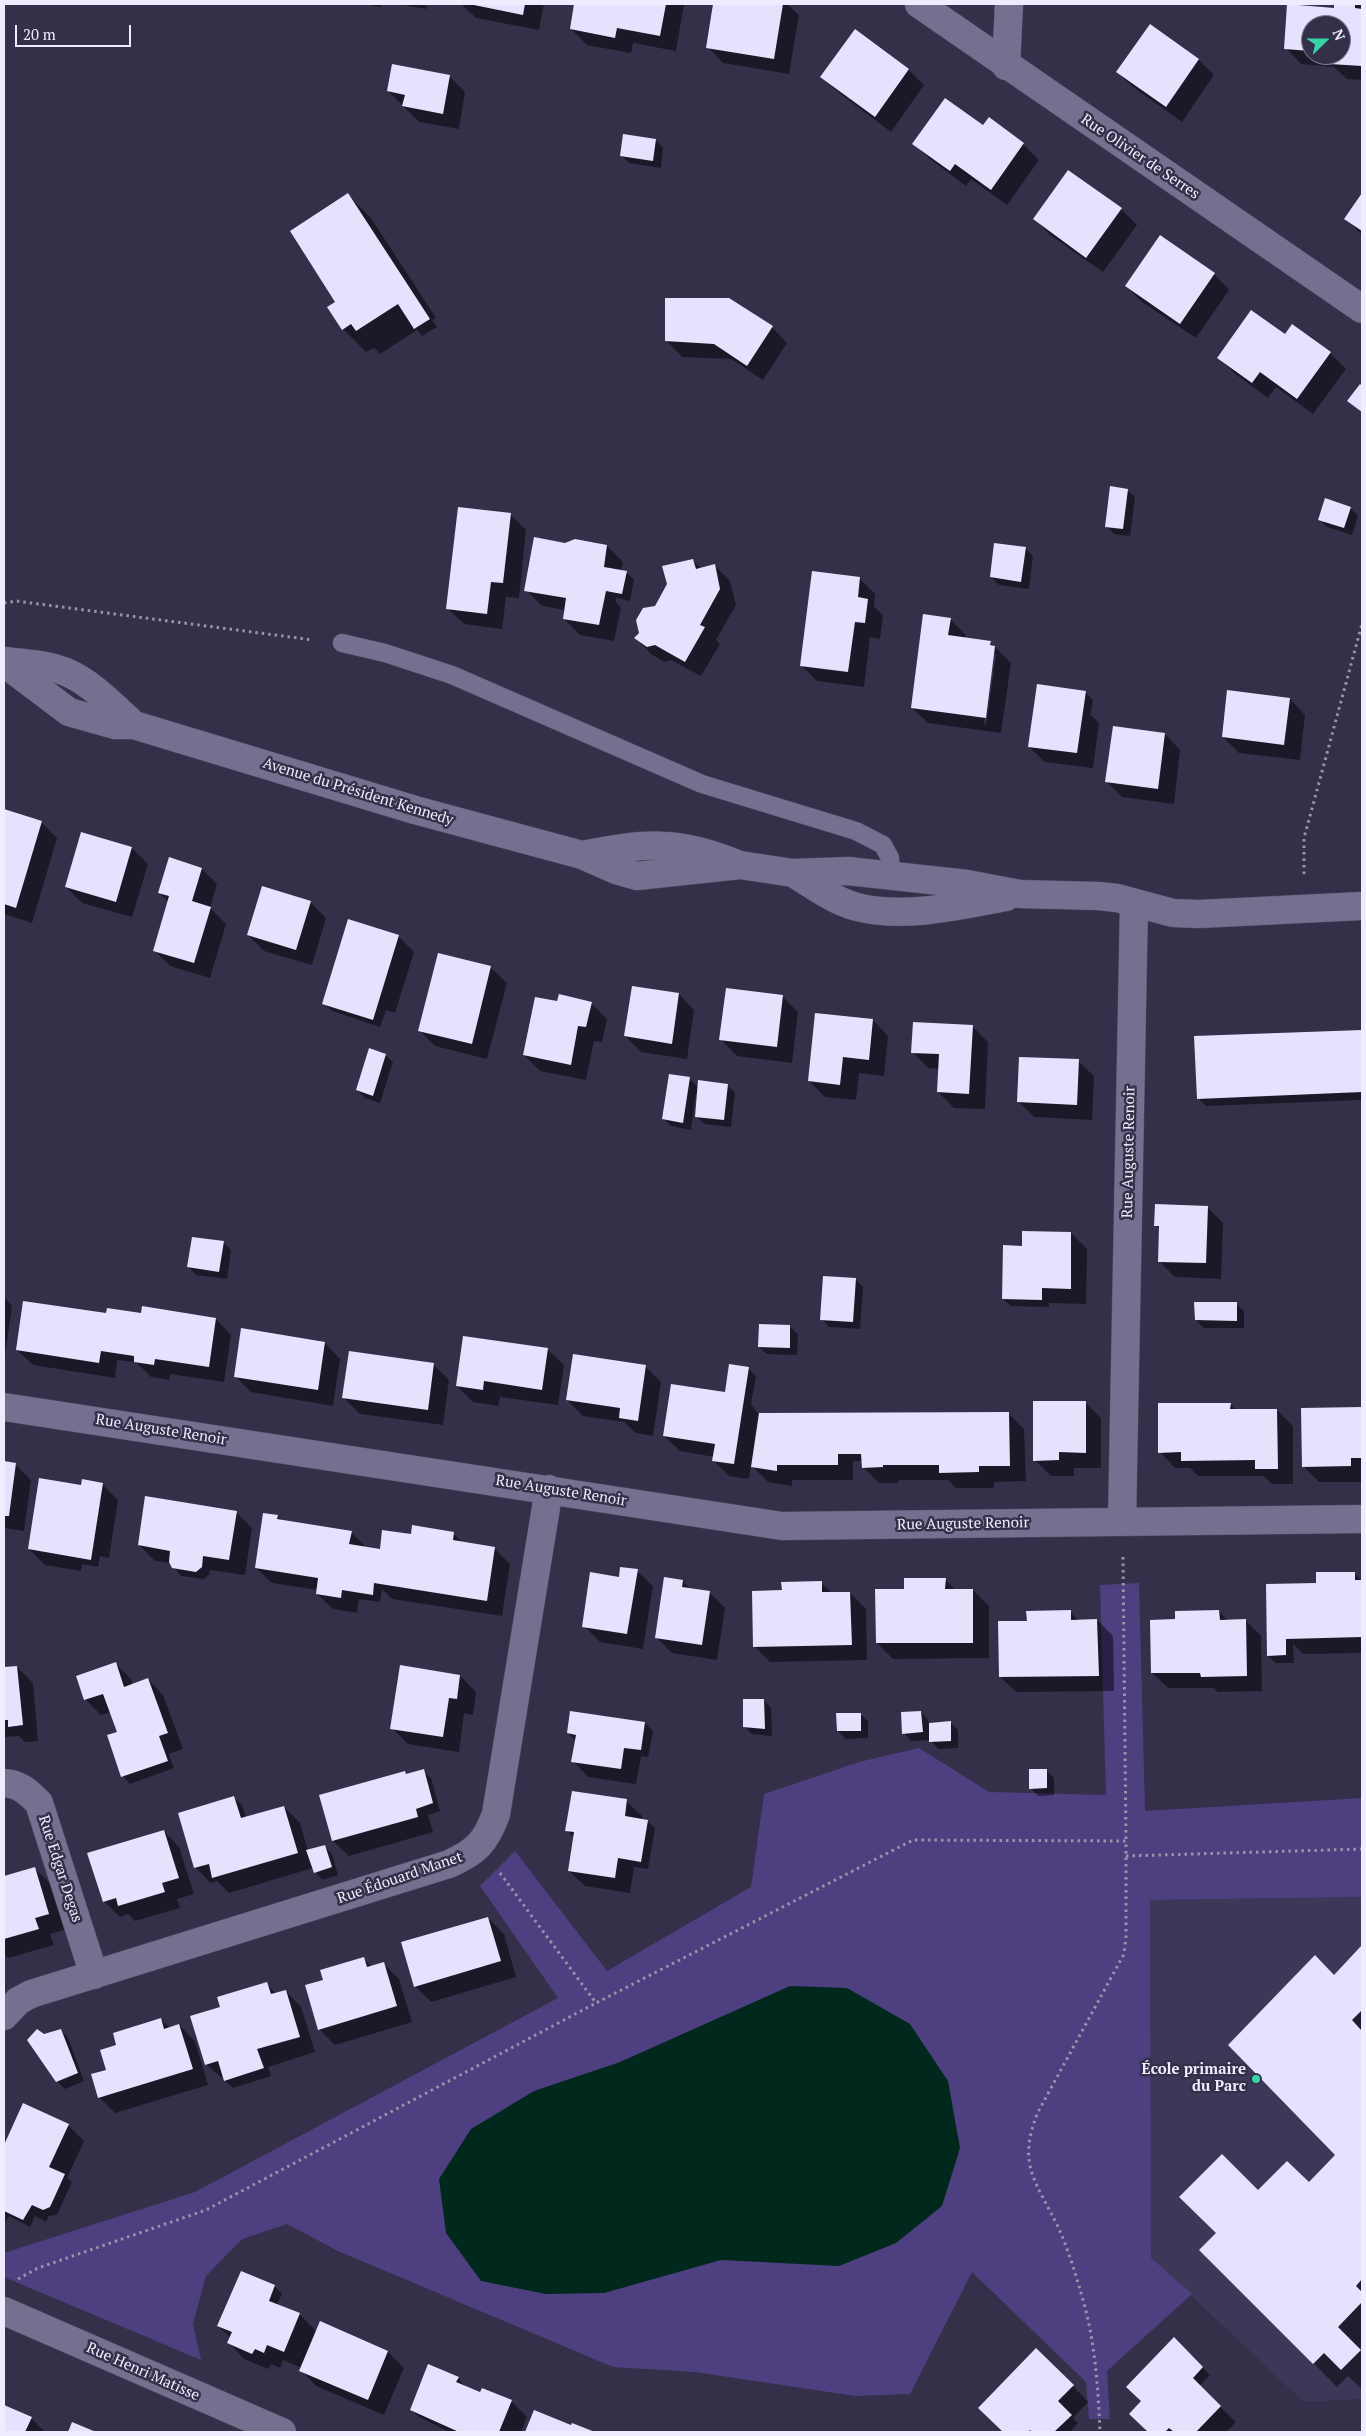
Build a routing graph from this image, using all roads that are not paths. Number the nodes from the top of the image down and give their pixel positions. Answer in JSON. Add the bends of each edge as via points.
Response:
{"nodes":[{"id":1,"x":919,"y":4,"type":"edge"},
{"id":2,"x":1009,"y":4,"type":"edge"},
{"id":3,"x":1006,"y":66,"type":"junction"},
{"id":4,"x":1362,"y":309,"type":"edge"},
{"id":5,"x":342,"y":643,"type":"road end"},
{"id":6,"x":4,"y":662,"type":"edge"},
{"id":7,"x":793,"y":873,"type":"junction"},
{"id":8,"x":890,"y":875,"type":"junction"},
{"id":9,"x":1020,"y":894,"type":"junction"},
{"id":10,"x":1134,"y":904,"type":"junction"},
{"id":11,"x":1362,"y":906,"type":"edge"},
{"id":12,"x":4,"y":1407,"type":"edge"},
{"id":13,"x":549,"y":1489,"type":"junction"},
{"id":14,"x":1362,"y":1519,"type":"edge"},
{"id":15,"x":1122,"y":1521,"type":"junction"},
{"id":16,"x":4,"y":1783,"type":"edge"},
{"id":17,"x":94,"y":1975,"type":"junction"},
{"id":18,"x":4,"y":2016,"type":"edge"},
{"id":19,"x":4,"y":2311,"type":"edge"},
{"id":20,"x":282,"y":2432,"type":"edge"}],
"edges":[{"from":1,"to":3,"type":"street","name":"Rue Olivier de Serres"},
{"from":2,"to":3,"type":"street"},
{"from":3,"to":4,"type":"street","name":"Rue Olivier de Serres"},
{"from":5,"to":8,"type":"lane","via":[[452,674],[702,784],[856,831],[884,845],[890,858]]},
{"from":6,"to":7,"type":"street","name":"Avenue du Président Kennedy","via":[[34,664],[65,672],[91,687],[134,725],[415,810],[582,855],[628,846],[678,846],[710,852],[740,865]]},
{"from":7,"to":8,"type":"street","name":"Avenue du Président Kennedy","via":[[848,871]]},
{"from":7,"to":9,"type":"street","name":"Avenue du Président Kennedy","via":[[826,894],[856,907],[880,911],[933,910]]},
{"from":8,"to":9,"type":"street","name":"Avenue du Président Kennedy"},
{"from":9,"to":10,"type":"street","name":"Avenue du Président Kennedy","via":[[1098,896]]},
{"from":10,"to":11,"type":"street","name":"Avenue du Président Kennedy","via":[[1173,913],[1199,914]]},
{"from":10,"to":15,"type":"street","name":"Rue Auguste Renoir"},
{"from":12,"to":13,"type":"street","name":"Rue Auguste Renoir"},
{"from":13,"to":15,"type":"street","name":"Rue Auguste Renoir","via":[[782,1526]]},
{"from":13,"to":17,"type":"street","name":"Rue Édouard Manet","via":[[496,1814],[480,1846],[449,1864]]},
{"from":14,"to":15,"type":"street","name":"Rue Auguste Renoir"},
{"from":16,"to":17,"type":"street","name":"Rue Edgar Degas","via":[[27,1790],[39,1803]]},
{"from":17,"to":18,"type":"street","name":"Rue Édouard Manet","via":[[32,1994],[18,2001]]},
{"from":19,"to":20,"type":"street","name":"Rue Henri Matisse"}]}
